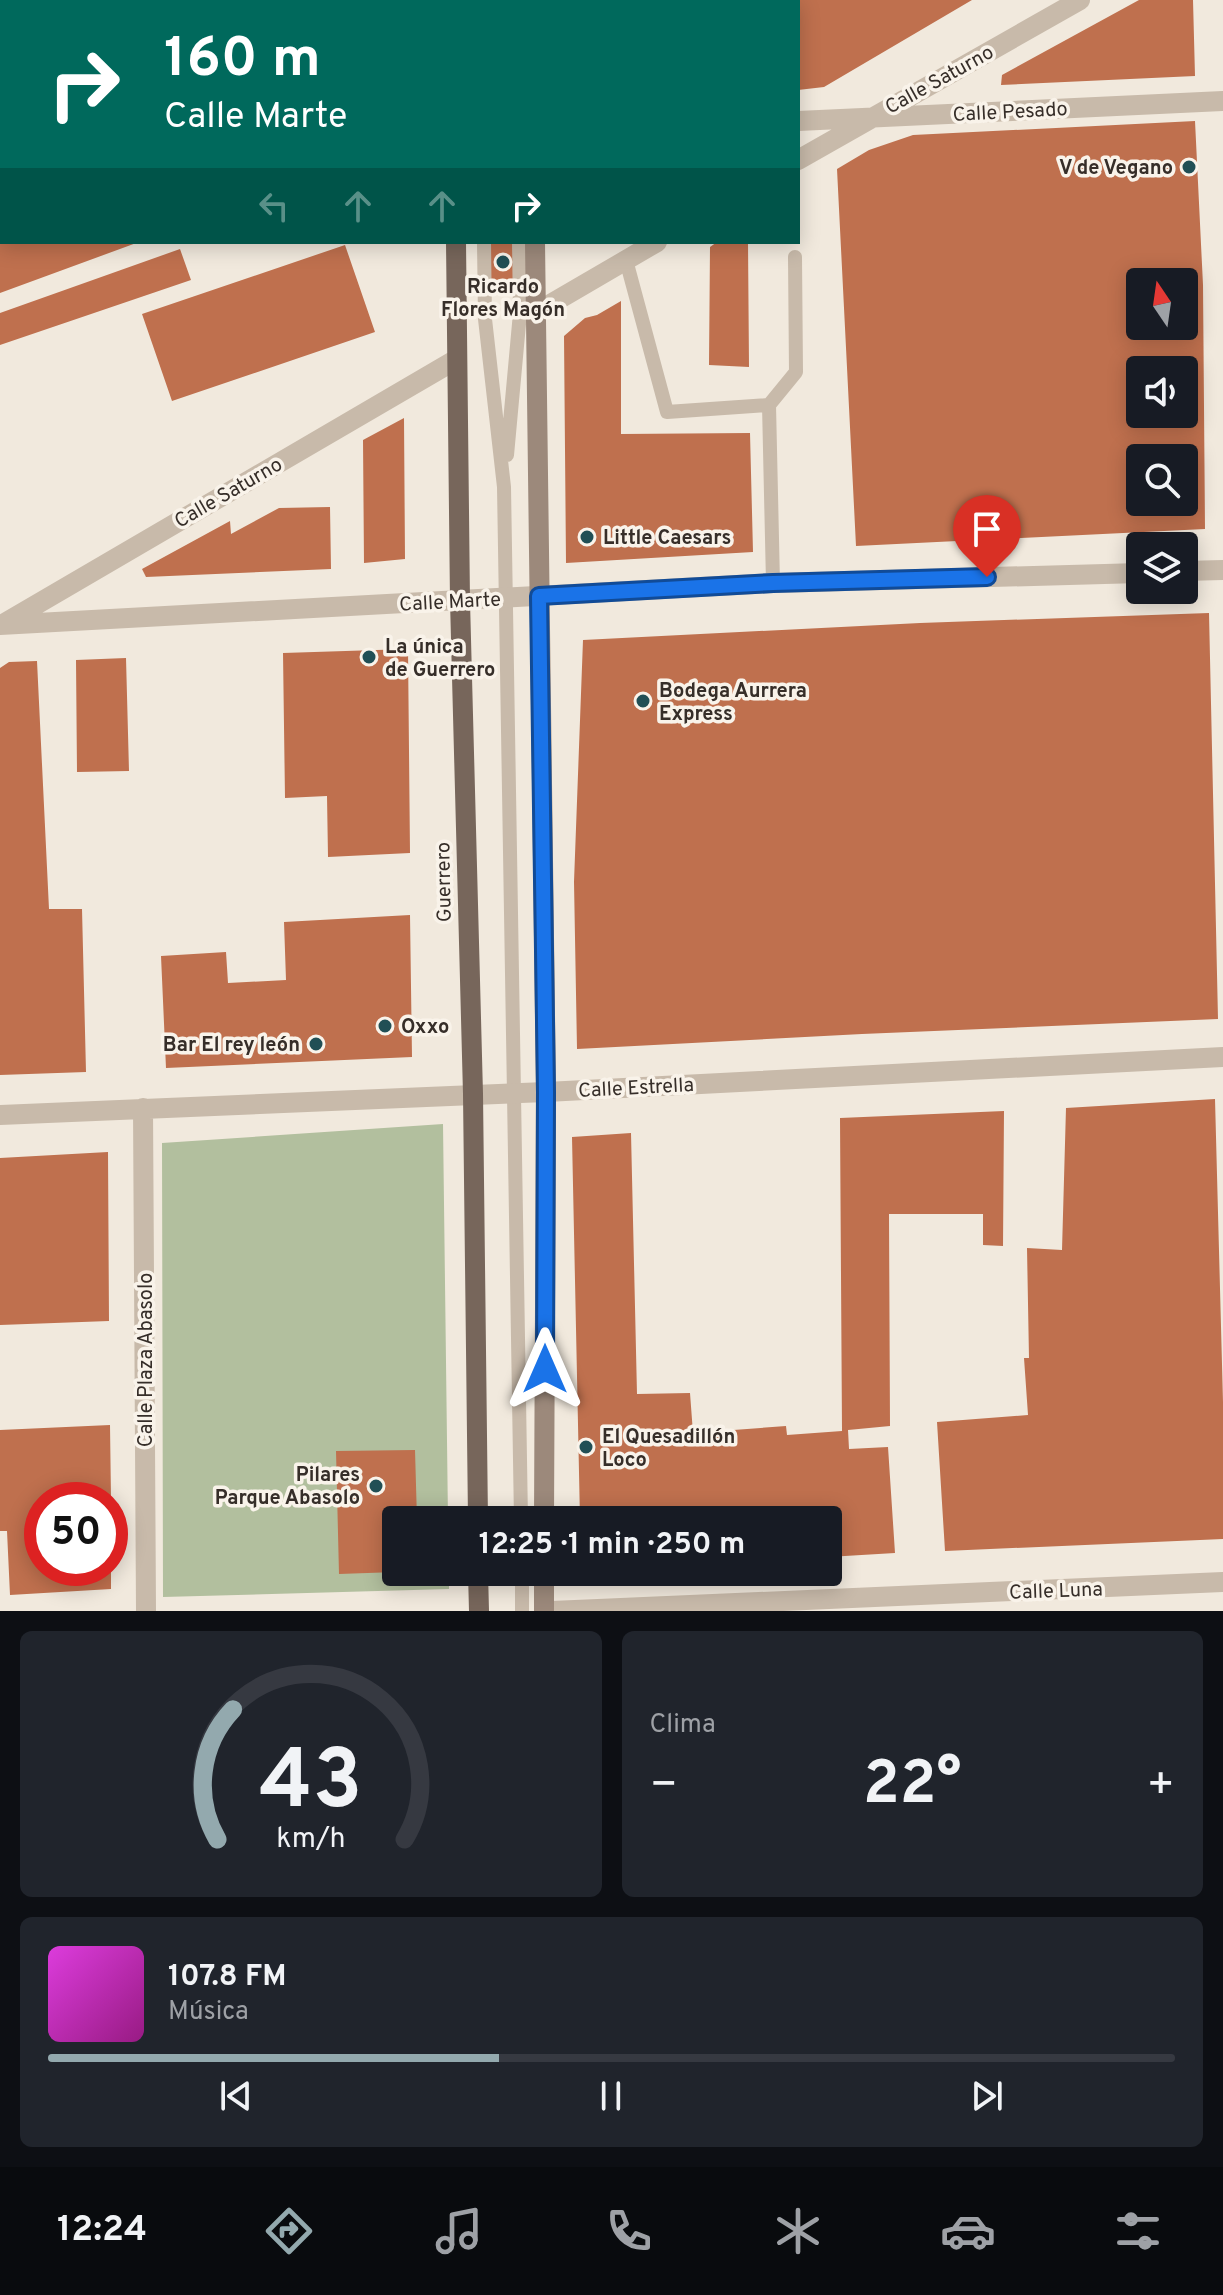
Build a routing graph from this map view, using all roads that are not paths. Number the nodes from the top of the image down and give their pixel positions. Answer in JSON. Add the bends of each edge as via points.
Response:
{"nodes":[{"id":1,"x":1080,"y":0,"type":"edge"},
{"id":2,"x":1223,"y":101,"type":"edge"},
{"id":3,"x":872,"y":117,"type":"junction"},
{"id":4,"x":800,"y":121,"type":"edge"},
{"id":5,"x":800,"y":159,"type":"edge"},
{"id":6,"x":456,"y":244,"type":"edge"},
{"id":7,"x":484,"y":244,"type":"edge"},
{"id":8,"x":519,"y":244,"type":"edge"},
{"id":9,"x":535,"y":244,"type":"edge"},
{"id":10,"x":654,"y":244,"type":"edge"},
{"id":11,"x":795,"y":257,"type":"dead end"},
{"id":12,"x":626,"y":260,"type":"junction"},
{"id":13,"x":537,"y":312,"type":"junction"},
{"id":14,"x":457,"y":359,"type":"junction"},
{"id":15,"x":769,"y":405,"type":"junction"},
{"id":16,"x":504,"y":487,"type":"junction"},
{"id":17,"x":1223,"y":570,"type":"edge"},
{"id":18,"x":1198,"y":571,"type":"edge"},
{"id":19,"x":1126,"y":573,"type":"edge"},
{"id":20,"x":773,"y":583,"type":"junction"},
{"id":21,"x":539,"y":596,"type":"junction"},
{"id":22,"x":505,"y":598,"type":"junction"},
{"id":23,"x":460,"y":601,"type":"junction"},
{"id":24,"x":0,"y":626,"type":"edge"},
{"id":25,"x":1223,"y":1057,"type":"edge"},
{"id":26,"x":514,"y":1092,"type":"junction"},
{"id":27,"x":546,"y":1092,"type":"junction"},
{"id":28,"x":473,"y":1094,"type":"junction"},
{"id":29,"x":143,"y":1108,"type":"junction"},
{"id":30,"x":0,"y":1115,"type":"edge"},
{"id":31,"x":478,"y":1506,"type":"edge"},
{"id":32,"x":521,"y":1506,"type":"edge"},
{"id":33,"x":544,"y":1506,"type":"edge"},
{"id":34,"x":1223,"y":1582,"type":"edge"},
{"id":35,"x":478,"y":1586,"type":"edge"},
{"id":36,"x":522,"y":1586,"type":"edge"},
{"id":37,"x":544,"y":1586,"type":"edge"},
{"id":38,"x":146,"y":1611,"type":"edge"},
{"id":39,"x":479,"y":1611,"type":"edge"},
{"id":40,"x":522,"y":1611,"type":"edge"},
{"id":41,"x":544,"y":1611,"type":"edge"},
{"id":42,"x":552,"y":1611,"type":"edge"}],
"edges":[{"from":1,"to":3,"type":"street","name":"Calle Saturno"},
{"from":2,"to":3,"type":"street","name":"Calle Pesado"},
{"from":3,"to":4,"type":"street","name":"Calle Pesado"},
{"from":3,"to":5,"type":"street","name":"Calle Saturno"},
{"from":6,"to":14,"type":"main road","name":"Guerrero"},
{"from":7,"to":16,"type":"lane","via":[[485,319]]},
{"from":8,"to":16,"type":"lane","via":[[520,313]]},
{"from":9,"to":13,"type":"main road"},
{"from":10,"to":12,"type":"street"},
{"from":11,"to":15,"type":"lane","via":[[796,372]]},
{"from":12,"to":13,"type":"street"},
{"from":12,"to":15,"type":"lane","via":[[667,412]]},
{"from":13,"to":21,"type":"main road"},
{"from":14,"to":23,"type":"main road","name":"Guerrero"},
{"from":14,"to":24,"type":"street","name":"Calle Saturno"},
{"from":15,"to":20,"type":"lane"},
{"from":16,"to":22,"type":"lane"},
{"from":17,"to":18,"type":"street"},
{"from":19,"to":20,"type":"street","name":"Calle Marte"},
{"from":20,"to":21,"type":"street","name":"Calle Marte"},
{"from":21,"to":22,"type":"street","name":"Calle Marte"},
{"from":21,"to":27,"type":"main road"},
{"from":22,"to":23,"type":"street","name":"Calle Marte"},
{"from":22,"to":26,"type":"lane"},
{"from":23,"to":24,"type":"street","name":"Calle Marte"},
{"from":23,"to":28,"type":"main road","name":"Guerrero"},
{"from":25,"to":27,"type":"street","name":"Calle Estrella"},
{"from":26,"to":27,"type":"street","name":"Calle Estrella"},
{"from":26,"to":28,"type":"street","name":"Calle Estrella"},
{"from":26,"to":32,"type":"lane"},
{"from":27,"to":33,"type":"main road"},
{"from":28,"to":29,"type":"street","name":"Calle Estrella"},
{"from":28,"to":31,"type":"main road","name":"Guerrero"},
{"from":29,"to":30,"type":"street","name":"Calle Estrella"},
{"from":29,"to":38,"type":"street","name":"Calle Plaza Abasolo"},
{"from":34,"to":42,"type":"street","name":"Calle Luna"},
{"from":35,"to":39,"type":"main road"},
{"from":36,"to":40,"type":"lane"},
{"from":37,"to":41,"type":"main road"}]}
